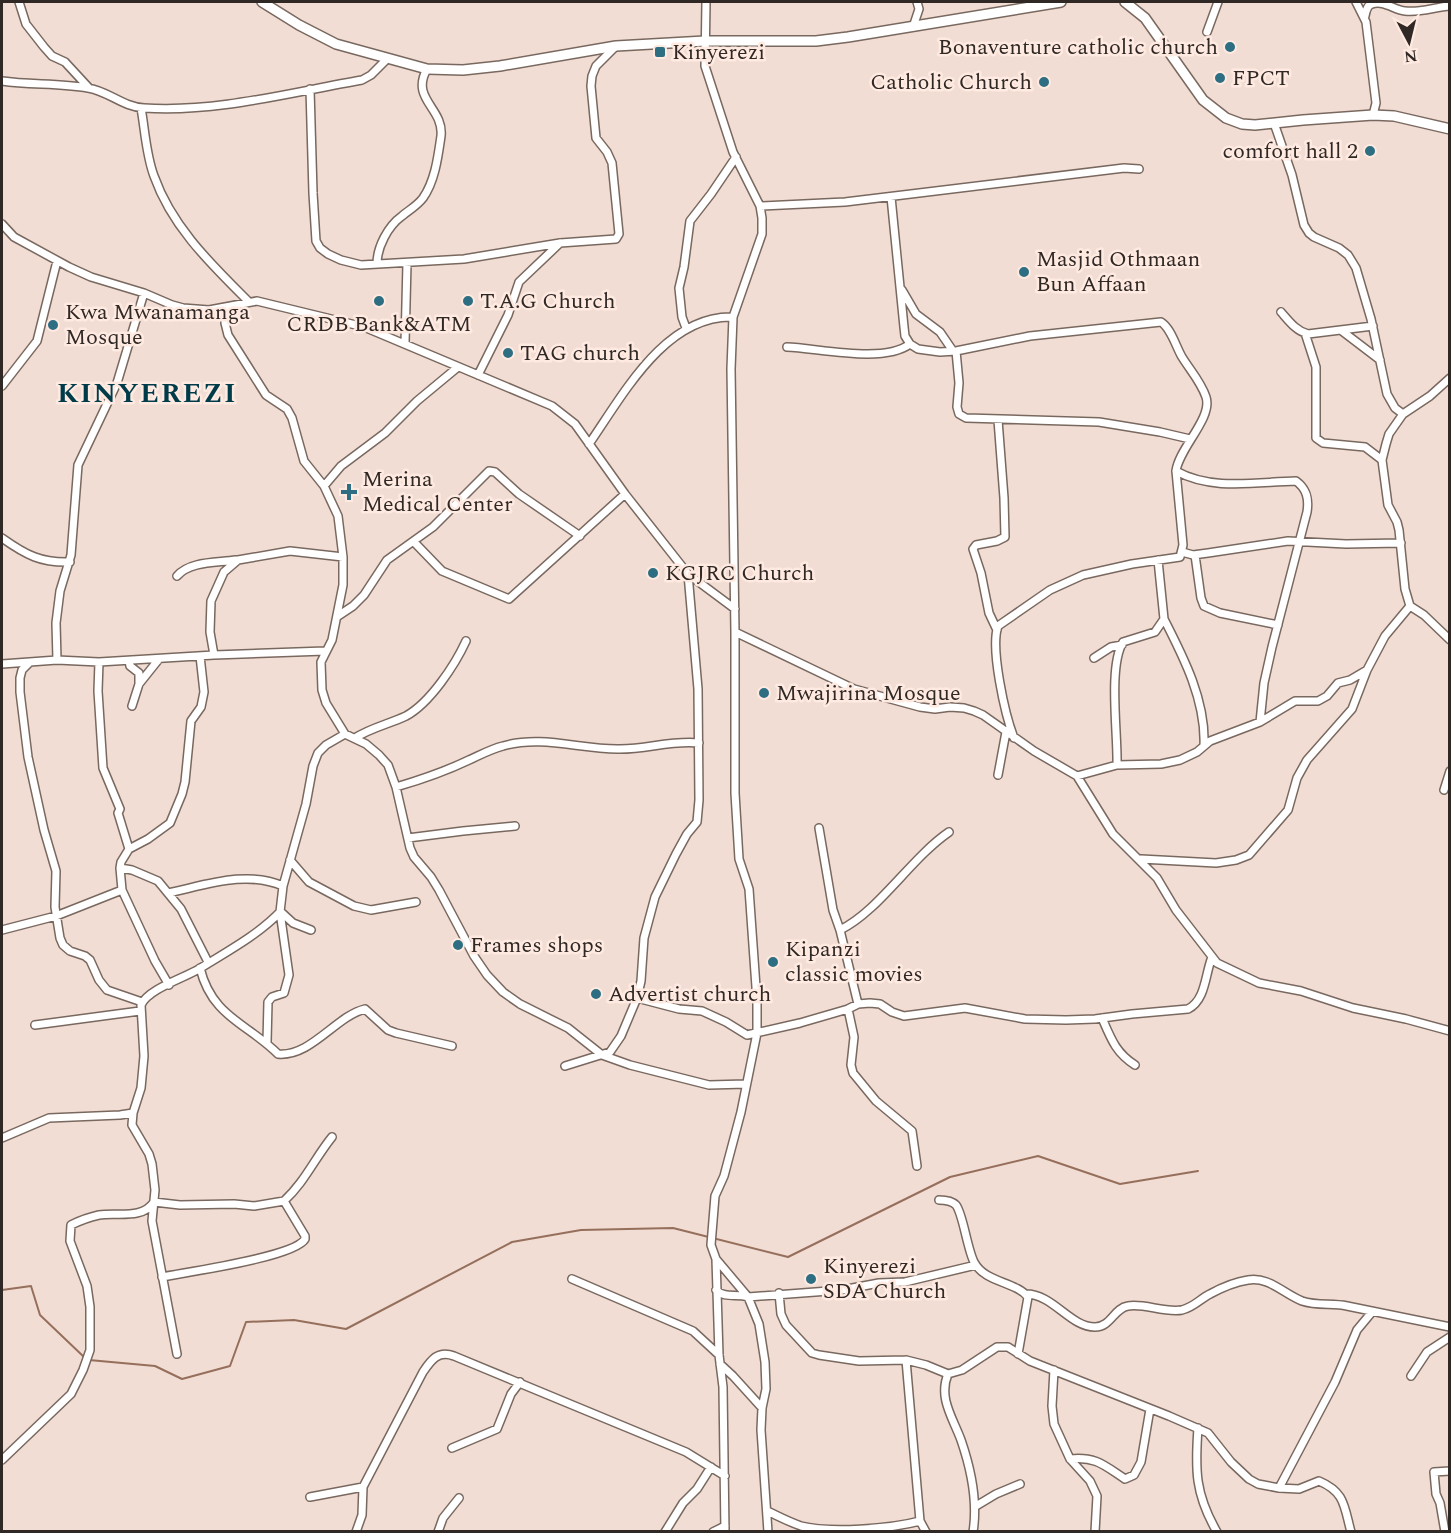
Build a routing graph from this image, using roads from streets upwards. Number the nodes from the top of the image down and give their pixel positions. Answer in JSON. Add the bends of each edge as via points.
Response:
{"nodes":[{"id":1,"x":19,"y":2,"type":"edge"},
{"id":2,"x":262,"y":2,"type":"edge"},
{"id":3,"x":706,"y":2,"type":"edge"},
{"id":4,"x":917,"y":2,"type":"edge"},
{"id":5,"x":1061,"y":2,"type":"edge"},
{"id":6,"x":1125,"y":2,"type":"edge"},
{"id":7,"x":1218,"y":2,"type":"edge"},
{"id":8,"x":1356,"y":2,"type":"edge"},
{"id":9,"x":1014,"y":5,"type":"edge"},
{"id":10,"x":1449,"y":6,"type":"edge"},
{"id":11,"x":1365,"y":16,"type":"junction"},
{"id":12,"x":914,"y":27,"type":"junction"},
{"id":13,"x":1207,"y":32,"type":"dead end"},
{"id":14,"x":705,"y":41,"type":"junction"},
{"id":15,"x":616,"y":46,"type":"junction"},
{"id":16,"x":387,"y":59,"type":"junction"},
{"id":17,"x":427,"y":69,"type":"junction"},
{"id":18,"x":2,"y":81,"type":"edge"},
{"id":19,"x":89,"y":88,"type":"junction"},
{"id":20,"x":310,"y":89,"type":"junction"},
{"id":21,"x":141,"y":108,"type":"junction"},
{"id":22,"x":1373,"y":115,"type":"junction"},
{"id":23,"x":1274,"y":123,"type":"junction"},
{"id":24,"x":1449,"y":129,"type":"edge"},
{"id":25,"x":736,"y":157,"type":"junction"},
{"id":26,"x":1139,"y":169,"type":"dead end"},
{"id":27,"x":891,"y":197,"type":"junction"},
{"id":28,"x":760,"y":206,"type":"junction"},
{"id":29,"x":2,"y":224,"type":"edge"},
{"id":30,"x":560,"y":243,"type":"junction"},
{"id":31,"x":57,"y":261,"type":"junction"},
{"id":32,"x":407,"y":263,"type":"junction"},
{"id":33,"x":377,"y":264,"type":"junction"},
{"id":34,"x":900,"y":286,"type":"junction"},
{"id":35,"x":144,"y":294,"type":"junction"},
{"id":36,"x":249,"y":301,"type":"junction"},
{"id":37,"x":227,"y":307,"type":"junction"},
{"id":38,"x":1281,"y":312,"type":"dead end"},
{"id":39,"x":733,"y":317,"type":"junction"},
{"id":40,"x":1373,"y":327,"type":"junction"},
{"id":41,"x":686,"y":328,"type":"junction"},
{"id":42,"x":1342,"y":331,"type":"junction"},
{"id":43,"x":1305,"y":333,"type":"junction"},
{"id":44,"x":405,"y":343,"type":"junction"},
{"id":45,"x":910,"y":344,"type":"junction"},
{"id":46,"x":786,"y":347,"type":"dead end"},
{"id":47,"x":954,"y":351,"type":"junction"},
{"id":48,"x":1380,"y":360,"type":"junction"},
{"id":49,"x":458,"y":367,"type":"junction"},
{"id":50,"x":478,"y":375,"type":"junction"},
{"id":51,"x":1449,"y":378,"type":"edge"},
{"id":52,"x":2,"y":386,"type":"edge"},
{"id":53,"x":1403,"y":414,"type":"junction"},
{"id":54,"x":998,"y":420,"type":"junction"},
{"id":55,"x":1190,"y":439,"type":"junction"},
{"id":56,"x":589,"y":444,"type":"junction"},
{"id":57,"x":1382,"y":460,"type":"junction"},
{"id":58,"x":1176,"y":471,"type":"junction"},
{"id":59,"x":324,"y":486,"type":"junction"},
{"id":60,"x":625,"y":494,"type":"junction"},
{"id":61,"x":580,"y":536,"type":"junction"},
{"id":62,"x":2,"y":538,"type":"edge"},
{"id":63,"x":1299,"y":541,"type":"junction"},
{"id":64,"x":414,"y":542,"type":"junction"},
{"id":65,"x":1401,"y":543,"type":"junction"},
{"id":66,"x":1182,"y":552,"type":"junction"},
{"id":67,"x":1195,"y":555,"type":"junction"},
{"id":68,"x":343,"y":557,"type":"junction"},
{"id":69,"x":238,"y":560,"type":"junction"},
{"id":70,"x":1158,"y":560,"type":"junction"},
{"id":71,"x":70,"y":562,"type":"junction"},
{"id":72,"x":688,"y":574,"type":"junction"},
{"id":73,"x":177,"y":576,"type":"dead end"},
{"id":74,"x":1410,"y":606,"type":"junction"},
{"id":75,"x":735,"y":609,"type":"junction"},
{"id":76,"x":338,"y":616,"type":"junction"},
{"id":77,"x":1164,"y":619,"type":"junction"},
{"id":78,"x":1278,"y":625,"type":"junction"},
{"id":79,"x":997,"y":630,"type":"junction"},
{"id":80,"x":735,"y":632,"type":"junction"},
{"id":81,"x":1449,"y":639,"type":"edge"},
{"id":82,"x":466,"y":640,"type":"dead end"},
{"id":83,"x":1122,"y":645,"type":"junction"},
{"id":84,"x":325,"y":651,"type":"junction"},
{"id":85,"x":214,"y":655,"type":"junction"},
{"id":86,"x":200,"y":656,"type":"junction"},
{"id":87,"x":159,"y":658,"type":"junction"},
{"id":88,"x":1094,"y":658,"type":"dead end"},
{"id":89,"x":57,"y":660,"type":"junction"},
{"id":90,"x":129,"y":661,"type":"junction"},
{"id":91,"x":99,"y":662,"type":"junction"},
{"id":92,"x":29,"y":663,"type":"junction"},
{"id":93,"x":2,"y":664,"type":"edge"},
{"id":94,"x":1367,"y":670,"type":"junction"},
{"id":95,"x":140,"y":684,"type":"junction"},
{"id":96,"x":132,"y":706,"type":"dead end"},
{"id":97,"x":1260,"y":722,"type":"junction"},
{"id":98,"x":1006,"y":732,"type":"junction"},
{"id":99,"x":345,"y":734,"type":"junction"},
{"id":100,"x":355,"y":738,"type":"junction"},
{"id":101,"x":1014,"y":738,"type":"junction"},
{"id":102,"x":699,"y":743,"type":"junction"},
{"id":103,"x":1204,"y":746,"type":"junction"},
{"id":104,"x":1117,"y":765,"type":"junction"},
{"id":105,"x":1449,"y":771,"type":"edge"},
{"id":106,"x":998,"y":776,"type":"dead end"},
{"id":107,"x":1077,"y":776,"type":"junction"},
{"id":108,"x":396,"y":787,"type":"junction"},
{"id":109,"x":1444,"y":790,"type":"dead end"},
{"id":110,"x":515,"y":826,"type":"dead end"},
{"id":111,"x":819,"y":828,"type":"dead end"},
{"id":112,"x":949,"y":832,"type":"dead end"},
{"id":113,"x":408,"y":838,"type":"junction"},
{"id":114,"x":129,"y":849,"type":"junction"},
{"id":115,"x":1141,"y":859,"type":"junction"},
{"id":116,"x":290,"y":860,"type":"junction"},
{"id":117,"x":120,"y":868,"type":"junction"},
{"id":118,"x":283,"y":886,"type":"junction"},
{"id":119,"x":122,"y":890,"type":"junction"},
{"id":120,"x":168,"y":893,"type":"junction"},
{"id":121,"x":416,"y":902,"type":"dead end"},
{"id":122,"x":280,"y":912,"type":"junction"},
{"id":123,"x":56,"y":916,"type":"junction"},
{"id":124,"x":2,"y":930,"type":"edge"},
{"id":125,"x":311,"y":930,"type":"dead end"},
{"id":126,"x":840,"y":930,"type":"junction"},
{"id":127,"x":1212,"y":957,"type":"junction"},
{"id":128,"x":208,"y":962,"type":"junction"},
{"id":129,"x":200,"y":968,"type":"junction"},
{"id":130,"x":169,"y":985,"type":"junction"},
{"id":131,"x":637,"y":998,"type":"junction"},
{"id":132,"x":142,"y":1002,"type":"junction"},
{"id":133,"x":858,"y":1004,"type":"junction"},
{"id":134,"x":848,"y":1009,"type":"junction"},
{"id":135,"x":140,"y":1011,"type":"junction"},
{"id":136,"x":1102,"y":1018,"type":"junction"},
{"id":137,"x":35,"y":1025,"type":"dead end"},
{"id":138,"x":1449,"y":1031,"type":"edge"},
{"id":139,"x":757,"y":1033,"type":"junction"},
{"id":140,"x":267,"y":1042,"type":"junction"},
{"id":141,"x":452,"y":1046,"type":"dead end"},
{"id":142,"x":602,"y":1055,"type":"junction"},
{"id":143,"x":1135,"y":1065,"type":"dead end"},
{"id":144,"x":565,"y":1066,"type":"dead end"},
{"id":145,"x":746,"y":1084,"type":"junction"},
{"id":146,"x":133,"y":1113,"type":"junction"},
{"id":147,"x":333,"y":1137,"type":"dead end"},
{"id":148,"x":2,"y":1138,"type":"edge"},
{"id":149,"x":917,"y":1166,"type":"dead end"},
{"id":150,"x":939,"y":1200,"type":"dead end"},
{"id":151,"x":284,"y":1201,"type":"junction"},
{"id":152,"x":154,"y":1202,"type":"junction"},
{"id":153,"x":716,"y":1259,"type":"junction"},
{"id":154,"x":976,"y":1265,"type":"junction"},
{"id":155,"x":162,"y":1277,"type":"junction"},
{"id":156,"x":572,"y":1279,"type":"dead end"},
{"id":157,"x":716,"y":1290,"type":"junction"},
{"id":158,"x":779,"y":1293,"type":"junction"},
{"id":159,"x":1026,"y":1294,"type":"junction"},
{"id":160,"x":748,"y":1297,"type":"junction"},
{"id":161,"x":1372,"y":1312,"type":"junction"},
{"id":162,"x":1449,"y":1327,"type":"edge"},
{"id":163,"x":1449,"y":1337,"type":"edge"},
{"id":164,"x":177,"y":1354,"type":"dead end"},
{"id":165,"x":1018,"y":1354,"type":"junction"},
{"id":166,"x":719,"y":1355,"type":"junction"},
{"id":167,"x":906,"y":1360,"type":"junction"},
{"id":168,"x":720,"y":1364,"type":"junction"},
{"id":169,"x":1054,"y":1370,"type":"junction"},
{"id":170,"x":948,"y":1374,"type":"junction"},
{"id":171,"x":1411,"y":1376,"type":"dead end"},
{"id":172,"x":520,"y":1382,"type":"junction"},
{"id":173,"x":762,"y":1408,"type":"junction"},
{"id":174,"x":1150,"y":1409,"type":"junction"},
{"id":175,"x":1198,"y":1428,"type":"junction"},
{"id":176,"x":452,"y":1448,"type":"dead end"},
{"id":177,"x":1070,"y":1458,"type":"junction"},
{"id":178,"x":2,"y":1460,"type":"edge"},
{"id":179,"x":711,"y":1467,"type":"junction"},
{"id":180,"x":1449,"y":1471,"type":"edge"},
{"id":181,"x":725,"y":1476,"type":"junction"},
{"id":182,"x":1020,"y":1484,"type":"dead end"},
{"id":183,"x":363,"y":1487,"type":"junction"},
{"id":184,"x":1279,"y":1488,"type":"junction"},
{"id":185,"x":310,"y":1497,"type":"dead end"},
{"id":186,"x":459,"y":1498,"type":"dead end"},
{"id":187,"x":976,"y":1506,"type":"junction"},
{"id":188,"x":767,"y":1510,"type":"junction"},
{"id":189,"x":920,"y":1521,"type":"junction"},
{"id":190,"x":725,"y":1529,"type":"edge"},
{"id":191,"x":856,"y":1531,"type":"edge"},
{"id":192,"x":356,"y":1532,"type":"edge"},
{"id":193,"x":438,"y":1532,"type":"edge"},
{"id":194,"x":665,"y":1532,"type":"edge"},
{"id":195,"x":713,"y":1532,"type":"edge"},
{"id":196,"x":768,"y":1532,"type":"edge"},
{"id":197,"x":926,"y":1532,"type":"edge"},
{"id":198,"x":973,"y":1532,"type":"edge"},
{"id":199,"x":1095,"y":1532,"type":"edge"},
{"id":200,"x":1217,"y":1532,"type":"edge"},
{"id":201,"x":1351,"y":1532,"type":"edge"},
{"id":202,"x":1445,"y":1532,"type":"edge"}],
"edges":[{"from":1,"to":19,"type":"street","via":[[26,24],[44,47],[65,62]]},
{"from":2,"to":16,"type":"street","via":[[336,44]]},
{"from":3,"to":14,"type":"street"},
{"from":4,"to":12,"type":"street"},
{"from":5,"to":9,"type":"street"},
{"from":6,"to":23,"type":"street","via":[[1145,18],[1214,110],[1242,124]]},
{"from":7,"to":13,"type":"street"},
{"from":8,"to":11,"type":"street"},
{"from":9,"to":12,"type":"street"},
{"from":10,"to":11,"type":"street","via":[[1410,12],[1383,3],[1372,4]]},
{"from":11,"to":22,"type":"street","via":[[1376,103]]},
{"from":12,"to":14,"type":"street","via":[[816,41]]},
{"from":14,"to":15,"type":"street"},
{"from":14,"to":25,"type":"street","via":[[705,66]]},
{"from":15,"to":17,"type":"street","via":[[500,66]]},
{"from":15,"to":30,"type":"street","via":[[596,66],[591,86],[596,138],[612,163],[619,234],[616,239]]},
{"from":16,"to":17,"type":"street"},
{"from":16,"to":20,"type":"street","via":[[362,80]]},
{"from":17,"to":33,"type":"street","via":[[422,77],[423,95],[441,126],[433,176],[416,207],[400,217],[385,237]]},
{"from":18,"to":19,"type":"street"},
{"from":19,"to":21,"type":"street"},
{"from":20,"to":21,"type":"street","via":[[213,106]]},
{"from":20,"to":33,"type":"street","via":[[316,241],[320,248],[341,260]]},
{"from":21,"to":36,"type":"street","via":[[150,164],[176,220],[196,247]]},
{"from":22,"to":23,"type":"street"},
{"from":22,"to":24,"type":"street"},
{"from":23,"to":40,"type":"street","via":[[1304,225],[1309,233],[1339,248],[1353,261]]},
{"from":25,"to":28,"type":"street"},
{"from":25,"to":41,"type":"street","via":[[690,221],[678,288]]},
{"from":26,"to":27,"type":"street"},
{"from":27,"to":28,"type":"street"},
{"from":27,"to":34,"type":"street"},
{"from":28,"to":39,"type":"street","via":[[762,234]]},
{"from":29,"to":31,"type":"street","via":[[14,237]]},
{"from":30,"to":32,"type":"street","via":[[464,259]]},
{"from":30,"to":50,"type":"street","via":[[519,282],[508,315]]},
{"from":31,"to":35,"type":"street"},
{"from":31,"to":52,"type":"street","via":[[37,341]]},
{"from":32,"to":33,"type":"street"},
{"from":32,"to":44,"type":"street"},
{"from":34,"to":45,"type":"street","via":[[905,336]]},
{"from":34,"to":47,"type":"street","via":[[916,314],[940,332]]},
{"from":35,"to":37,"type":"street","via":[[183,308]]},
{"from":35,"to":71,"type":"street","via":[[117,383],[78,465]]},
{"from":36,"to":37,"type":"street"},
{"from":36,"to":44,"type":"street","via":[[364,327]]},
{"from":37,"to":59,"type":"street","via":[[228,335],[266,395],[287,409],[304,461]]},
{"from":38,"to":43,"type":"street"},
{"from":39,"to":41,"type":"street","via":[[707,319]]},
{"from":39,"to":75,"type":"street"},
{"from":40,"to":42,"type":"street"},
{"from":40,"to":48,"type":"street"},
{"from":41,"to":56,"type":"street","via":[[636,377]]},
{"from":42,"to":43,"type":"street"},
{"from":42,"to":48,"type":"street"},
{"from":43,"to":57,"type":"street","via":[[1316,367],[1316,438],[1365,447]]},
{"from":44,"to":49,"type":"street"},
{"from":45,"to":46,"type":"street","via":[[893,351],[851,353]]},
{"from":45,"to":47,"type":"street","via":[[928,352]]},
{"from":47,"to":54,"type":"street","via":[[959,414]]},
{"from":47,"to":55,"type":"street","via":[[1030,336],[1161,322],[1208,404]]},
{"from":48,"to":53,"type":"street","via":[[1387,394]]},
{"from":49,"to":50,"type":"street"},
{"from":49,"to":59,"type":"street","via":[[385,433],[341,466]]},
{"from":50,"to":56,"type":"street","via":[[558,409]]},
{"from":51,"to":53,"type":"street"},
{"from":53,"to":57,"type":"street","via":[[1389,434]]},
{"from":54,"to":55,"type":"street","via":[[1099,422]]},
{"from":54,"to":79,"type":"street","via":[[1005,537],[973,549]]},
{"from":55,"to":58,"type":"street"},
{"from":56,"to":60,"type":"street"},
{"from":57,"to":65,"type":"street","via":[[1388,505],[1397,522]]},
{"from":58,"to":63,"type":"street","via":[[1210,484],[1296,481],[1302,485],[1308,504]]},
{"from":58,"to":66,"type":"street"},
{"from":59,"to":68,"type":"street","via":[[338,516]]},
{"from":60,"to":61,"type":"street"},
{"from":60,"to":72,"type":"street"},
{"from":61,"to":64,"type":"street","via":[[509,599],[442,571]]},
{"from":61,"to":64,"type":"street","via":[[491,470]]},
{"from":62,"to":71,"type":"street","via":[[32,557],[54,563]]},
{"from":63,"to":65,"type":"street"},
{"from":63,"to":67,"type":"street"},
{"from":63,"to":78,"type":"street"},
{"from":64,"to":76,"type":"street","via":[[387,560],[364,595]]},
{"from":65,"to":74,"type":"street"},
{"from":66,"to":67,"type":"street"},
{"from":66,"to":70,"type":"street","via":[[1175,558]]},
{"from":67,"to":78,"type":"street","via":[[1204,606]]},
{"from":68,"to":69,"type":"street","via":[[290,551]]},
{"from":68,"to":76,"type":"street"},
{"from":69,"to":73,"type":"street","via":[[183,568]]},
{"from":69,"to":85,"type":"street","via":[[224,572],[211,602]]},
{"from":70,"to":77,"type":"street"},
{"from":70,"to":79,"type":"street","via":[[1083,575],[1050,590],[1002,622]]},
{"from":71,"to":89,"type":"street","via":[[58,604]]},
{"from":72,"to":75,"type":"street"},
{"from":72,"to":102,"type":"street"},
{"from":74,"to":81,"type":"street"},
{"from":74,"to":94,"type":"street","via":[[1385,636]]},
{"from":75,"to":80,"type":"street"},
{"from":76,"to":84,"type":"street"},
{"from":77,"to":83,"type":"street","via":[[1155,632],[1127,639]]},
{"from":77,"to":103,"type":"street","via":[[1197,694]]},
{"from":78,"to":97,"type":"street","via":[[1264,683]]},
{"from":79,"to":101,"type":"street","via":[[1002,699]]},
{"from":80,"to":98,"type":"street","via":[[854,689],[920,707],[964,708],[983,715]]},
{"from":80,"to":139,"type":"street","via":[[737,841],[749,889]]},
{"from":82,"to":100,"type":"street","via":[[454,666],[418,708]]},
{"from":83,"to":88,"type":"street"},
{"from":83,"to":104,"type":"street","via":[[1116,680]]},
{"from":84,"to":85,"type":"street"},
{"from":84,"to":99,"type":"street","via":[[321,662],[322,690]]},
{"from":85,"to":86,"type":"street"},
{"from":86,"to":87,"type":"street"},
{"from":86,"to":114,"type":"street","via":[[204,692],[201,707],[191,721],[182,794],[170,823]]},
{"from":87,"to":90,"type":"street"},
{"from":87,"to":95,"type":"street"},
{"from":89,"to":91,"type":"street"},
{"from":89,"to":92,"type":"street"},
{"from":90,"to":91,"type":"street"},
{"from":90,"to":95,"type":"street","via":[[139,673]]},
{"from":91,"to":114,"type":"street","via":[[104,768],[120,808],[118,813]]},
{"from":92,"to":93,"type":"street"},
{"from":92,"to":123,"type":"street","via":[[22,670],[20,692],[28,757],[56,871]]},
{"from":94,"to":97,"type":"street","via":[[1338,683],[1318,701],[1295,701]]},
{"from":94,"to":115,"type":"street","via":[[1352,709],[1306,760],[1288,810],[1249,855],[1199,864]]},
{"from":95,"to":96,"type":"street"},
{"from":97,"to":103,"type":"street"},
{"from":98,"to":101,"type":"street"},
{"from":98,"to":106,"type":"street"},
{"from":99,"to":100,"type":"street"},
{"from":99,"to":116,"type":"street","via":[[318,753]]},
{"from":100,"to":108,"type":"street","via":[[380,755]]},
{"from":101,"to":107,"type":"street"},
{"from":102,"to":108,"type":"street","via":[[669,742],[615,750],[540,741],[514,744]]},
{"from":102,"to":131,"type":"street","via":[[697,822],[675,854],[653,904],[644,938]]},
{"from":103,"to":104,"type":"street","via":[[1180,760]]},
{"from":104,"to":107,"type":"street"},
{"from":105,"to":109,"type":"street"},
{"from":107,"to":115,"type":"street","via":[[1113,834]]},
{"from":108,"to":113,"type":"street"},
{"from":110,"to":113,"type":"street"},
{"from":111,"to":126,"type":"street"},
{"from":112,"to":126,"type":"street"},
{"from":113,"to":142,"type":"street","via":[[414,857],[432,877],[487,975],[520,1004],[568,1028]]},
{"from":114,"to":117,"type":"street"},
{"from":115,"to":127,"type":"street"},
{"from":116,"to":118,"type":"street"},
{"from":116,"to":121,"type":"street","via":[[309,882],[354,906],[371,910]]},
{"from":117,"to":119,"type":"street"},
{"from":117,"to":120,"type":"street","via":[[158,880]]},
{"from":118,"to":120,"type":"street","via":[[264,879],[232,879]]},
{"from":118,"to":122,"type":"street"},
{"from":119,"to":123,"type":"street"},
{"from":119,"to":130,"type":"street"},
{"from":120,"to":128,"type":"street","via":[[181,909]]},
{"from":122,"to":125,"type":"street"},
{"from":122,"to":128,"type":"street"},
{"from":122,"to":140,"type":"street","via":[[289,975],[284,993],[268,1002]]},
{"from":123,"to":124,"type":"street"},
{"from":123,"to":132,"type":"street","via":[[63,945],[85,956],[107,990]]},
{"from":126,"to":133,"type":"street"},
{"from":127,"to":136,"type":"street","via":[[1195,1006]]},
{"from":127,"to":138,"type":"street","via":[[1259,983]]},
{"from":128,"to":129,"type":"street"},
{"from":129,"to":130,"type":"street"},
{"from":129,"to":140,"type":"street","via":[[224,1012]]},
{"from":130,"to":132,"type":"street"},
{"from":131,"to":139,"type":"street","via":[[702,1011],[747,1035]]},
{"from":131,"to":142,"type":"street","via":[[621,1036],[610,1052]]},
{"from":132,"to":135,"type":"street"},
{"from":133,"to":134,"type":"street"},
{"from":133,"to":136,"type":"street","via":[[877,1002],[904,1016],[965,1008],[1025,1019]]},
{"from":134,"to":139,"type":"street"},
{"from":134,"to":149,"type":"street","via":[[854,1037],[853,1073],[876,1101],[912,1131]]},
{"from":135,"to":137,"type":"street"},
{"from":135,"to":146,"type":"street","via":[[144,1056],[141,1088]]},
{"from":136,"to":143,"type":"street","via":[[1114,1046]]},
{"from":139,"to":145,"type":"street"},
{"from":140,"to":141,"type":"street","via":[[278,1054],[291,1054],[366,1009],[388,1030]]},
{"from":142,"to":144,"type":"street"},
{"from":142,"to":145,"type":"street","via":[[709,1085]]},
{"from":145,"to":153,"type":"street","via":[[713,1205],[711,1245]]},
{"from":146,"to":148,"type":"street","via":[[49,1118]]},
{"from":146,"to":152,"type":"street","via":[[132,1125],[152,1164]]},
{"from":147,"to":151,"type":"street"},
{"from":150,"to":154,"type":"street","via":[[957,1207]]},
{"from":151,"to":152,"type":"street","via":[[254,1206]]},
{"from":151,"to":155,"type":"street","via":[[305,1236],[302,1245],[262,1258]]},
{"from":152,"to":155,"type":"street","via":[[152,1221]]},
{"from":152,"to":178,"type":"street","via":[[142,1212],[99,1215],[71,1225],[70,1241],[87,1286],[90,1350],[74,1389]]},
{"from":153,"to":157,"type":"street"},
{"from":153,"to":160,"type":"street"},
{"from":154,"to":158,"type":"street","via":[[842,1290]]},
{"from":154,"to":159,"type":"street","via":[[990,1277]]},
{"from":155,"to":164,"type":"street"},
{"from":156,"to":166,"type":"street","via":[[693,1330]]},
{"from":157,"to":160,"type":"street","via":[[724,1296]]},
{"from":157,"to":166,"type":"street"},
{"from":158,"to":160,"type":"street"},
{"from":158,"to":167,"type":"street","via":[[786,1325],[812,1353],[850,1360]]},
{"from":159,"to":161,"type":"street","via":[[1040,1297],[1078,1322],[1094,1327],[1106,1324],[1124,1307],[1180,1310],[1219,1290],[1257,1279],[1303,1301]]},
{"from":159,"to":165,"type":"street","via":[[1028,1302]]},
{"from":160,"to":173,"type":"street","via":[[759,1324],[765,1362]]},
{"from":161,"to":162,"type":"street"},
{"from":161,"to":184,"type":"street","via":[[1357,1330],[1335,1382]]},
{"from":163,"to":171,"type":"street","via":[[1427,1352]]},
{"from":165,"to":169,"type":"street"},
{"from":165,"to":170,"type":"street","via":[[1001,1345],[962,1370]]},
{"from":166,"to":168,"type":"street"},
{"from":167,"to":170,"type":"street"},
{"from":167,"to":189,"type":"street"},
{"from":168,"to":173,"type":"street"},
{"from":168,"to":181,"type":"street"},
{"from":169,"to":174,"type":"street"},
{"from":169,"to":177,"type":"street","via":[[1054,1424]]},
{"from":170,"to":187,"type":"street","via":[[943,1390],[963,1446]]},
{"from":172,"to":176,"type":"street","via":[[497,1429]]},
{"from":172,"to":179,"type":"street","via":[[686,1452]]},
{"from":172,"to":183,"type":"street","via":[[448,1354],[432,1358]]},
{"from":173,"to":188,"type":"street"},
{"from":174,"to":175,"type":"street"},
{"from":174,"to":177,"type":"street","via":[[1141,1462],[1134,1475],[1125,1479],[1111,1467],[1088,1458]]},
{"from":175,"to":184,"type":"street","via":[[1208,1433],[1249,1479]]},
{"from":175,"to":200,"type":"street","via":[[1197,1486]]},
{"from":177,"to":199,"type":"street","via":[[1097,1496]]},
{"from":179,"to":181,"type":"street"},
{"from":179,"to":194,"type":"street"},
{"from":180,"to":202,"type":"street","via":[[1434,1472]]},
{"from":181,"to":190,"type":"street"},
{"from":182,"to":187,"type":"street"},
{"from":183,"to":185,"type":"street"},
{"from":183,"to":192,"type":"street","via":[[362,1515]]},
{"from":184,"to":201,"type":"street","via":[[1299,1489],[1318,1481],[1332,1487],[1343,1500]]},
{"from":186,"to":193,"type":"street"},
{"from":187,"to":198,"type":"street"},
{"from":188,"to":191,"type":"street","via":[[801,1526]]},
{"from":188,"to":196,"type":"street"},
{"from":189,"to":191,"type":"street"},
{"from":189,"to":197,"type":"street"},
{"from":190,"to":195,"type":"street"}]}
